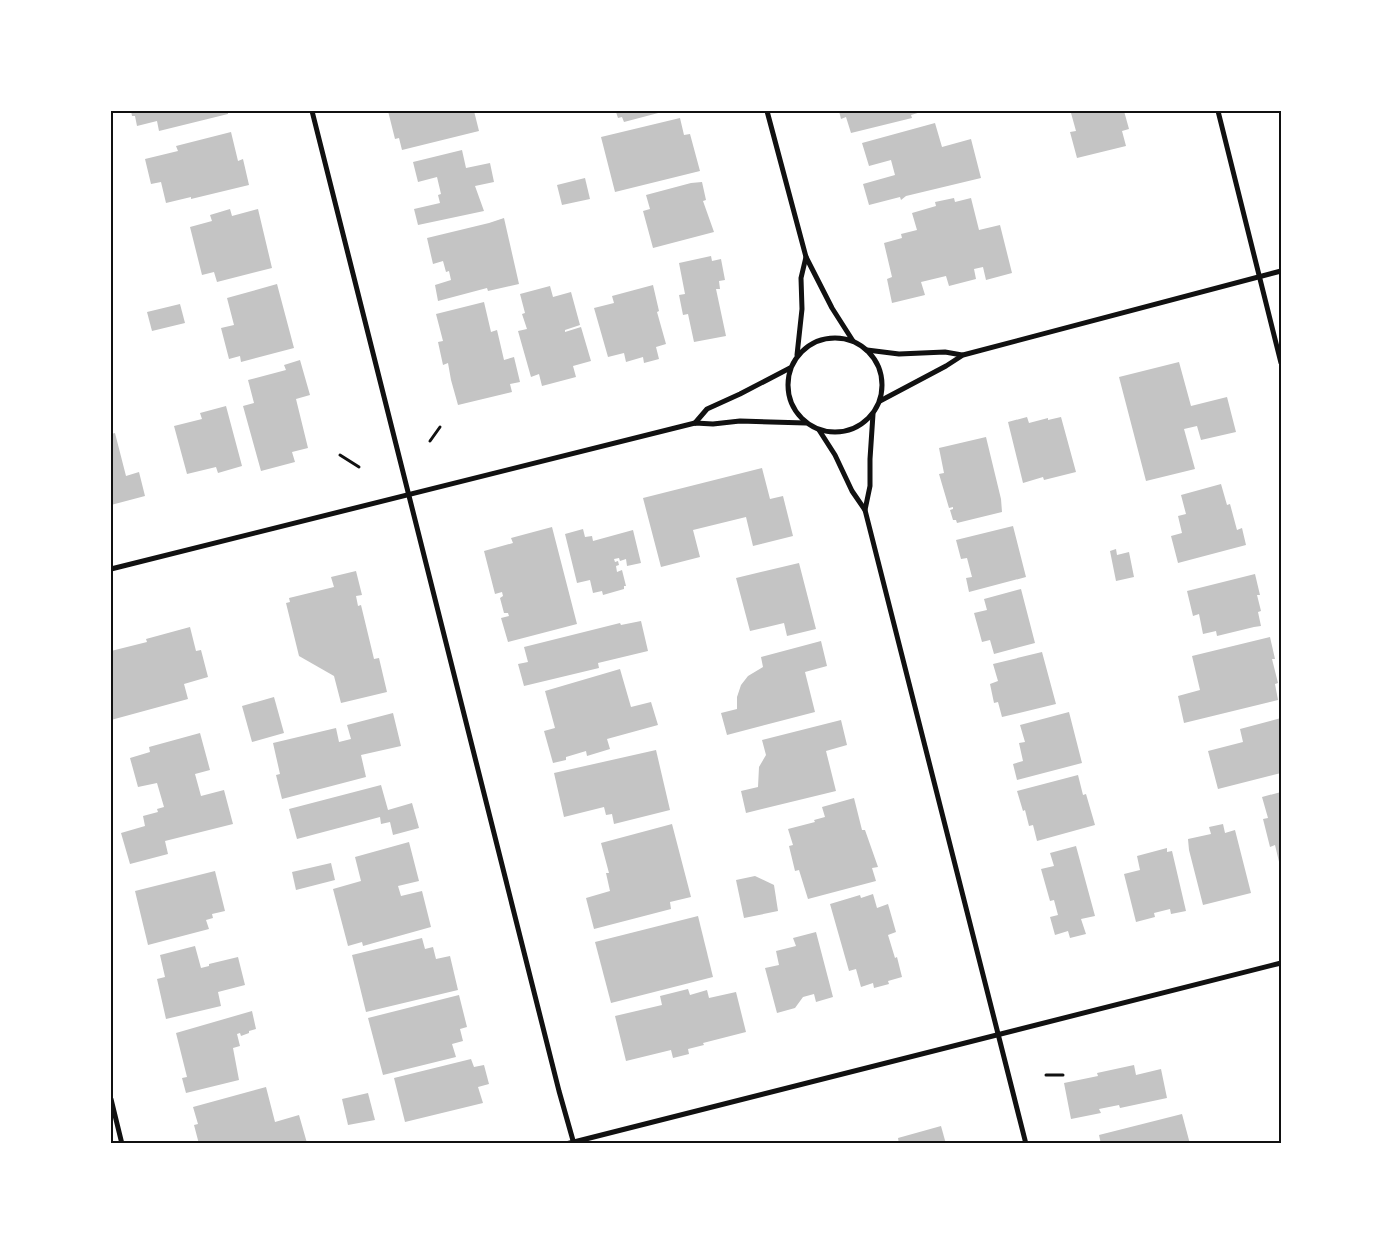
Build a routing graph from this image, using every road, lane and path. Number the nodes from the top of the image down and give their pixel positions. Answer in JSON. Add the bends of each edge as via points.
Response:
{"nodes":[{"id":1,"x":312,"y":111,"type":"edge"},
{"id":2,"x":767,"y":111,"type":"edge"},
{"id":3,"x":1218,"y":111,"type":"edge"},
{"id":4,"x":806,"y":257,"type":"junction"},
{"id":5,"x":1281,"y":271,"type":"edge"},
{"id":6,"x":1259,"y":276,"type":"junction"},
{"id":7,"x":853,"y":341,"type":"junction"},
{"id":8,"x":867,"y":350,"type":"junction"},
{"id":9,"x":963,"y":355,"type":"junction"},
{"id":10,"x":797,"y":356,"type":"junction"},
{"id":11,"x":1281,"y":362,"type":"edge"},
{"id":12,"x":790,"y":368,"type":"junction"},
{"id":13,"x":880,"y":401,"type":"junction"},
{"id":14,"x":873,"y":414,"type":"junction"},
{"id":15,"x":695,"y":423,"type":"junction"},
{"id":16,"x":806,"y":423,"type":"junction"},
{"id":17,"x":440,"y":427,"type":"dead end"},
{"id":18,"x":819,"y":430,"type":"junction"},
{"id":19,"x":430,"y":440,"type":"dead end"},
{"id":20,"x":340,"y":455,"type":"dead end"},
{"id":21,"x":359,"y":467,"type":"dead end"},
{"id":22,"x":408,"y":494,"type":"junction"},
{"id":23,"x":865,"y":510,"type":"junction"},
{"id":24,"x":111,"y":569,"type":"edge"},
{"id":25,"x":1281,"y":963,"type":"edge"},
{"id":26,"x":998,"y":1034,"type":"junction"},
{"id":27,"x":1046,"y":1075,"type":"dead end"},
{"id":28,"x":1063,"y":1075,"type":"dead end"},
{"id":29,"x":111,"y":1099,"type":"edge"},
{"id":30,"x":573,"y":1143,"type":"edge"},
{"id":31,"x":122,"y":1144,"type":"edge"},
{"id":32,"x":566,"y":1144,"type":"edge"},
{"id":33,"x":1026,"y":1144,"type":"edge"}],
"edges":[{"from":1,"to":22,"type":"street"},
{"from":2,"to":4,"type":"street"},
{"from":3,"to":6,"type":"street"},
{"from":4,"to":7,"type":"street"},
{"from":4,"to":10,"type":"street","via":[[801,278],[802,309]]},
{"from":5,"to":6,"type":"street"},
{"from":6,"to":9,"type":"street"},
{"from":6,"to":11,"type":"street"},
{"from":7,"to":8,"type":"street"},
{"from":7,"to":10,"type":"street","via":[[822,339],[808,345]]},
{"from":8,"to":9,"type":"street"},
{"from":8,"to":13,"type":"street","via":[[881,374]]},
{"from":9,"to":13,"type":"street"},
{"from":10,"to":12,"type":"street"},
{"from":12,"to":15,"type":"street","via":[[706,409]]},
{"from":12,"to":16,"type":"street","via":[[788,398]]},
{"from":13,"to":14,"type":"street"},
{"from":14,"to":18,"type":"street","via":[[854,429],[830,433]]},
{"from":14,"to":23,"type":"street","via":[[870,486]]},
{"from":15,"to":16,"type":"street"},
{"from":15,"to":22,"type":"street"},
{"from":16,"to":18,"type":"street"},
{"from":17,"to":19,"type":"path"},
{"from":18,"to":23,"type":"street"},
{"from":20,"to":21,"type":"path"},
{"from":22,"to":24,"type":"street"},
{"from":22,"to":30,"type":"street"},
{"from":23,"to":26,"type":"street"},
{"from":25,"to":26,"type":"street"},
{"from":26,"to":30,"type":"street"},
{"from":26,"to":33,"type":"street"},
{"from":27,"to":28,"type":"path"},
{"from":29,"to":31,"type":"street"},
{"from":30,"to":32,"type":"street"}]}
